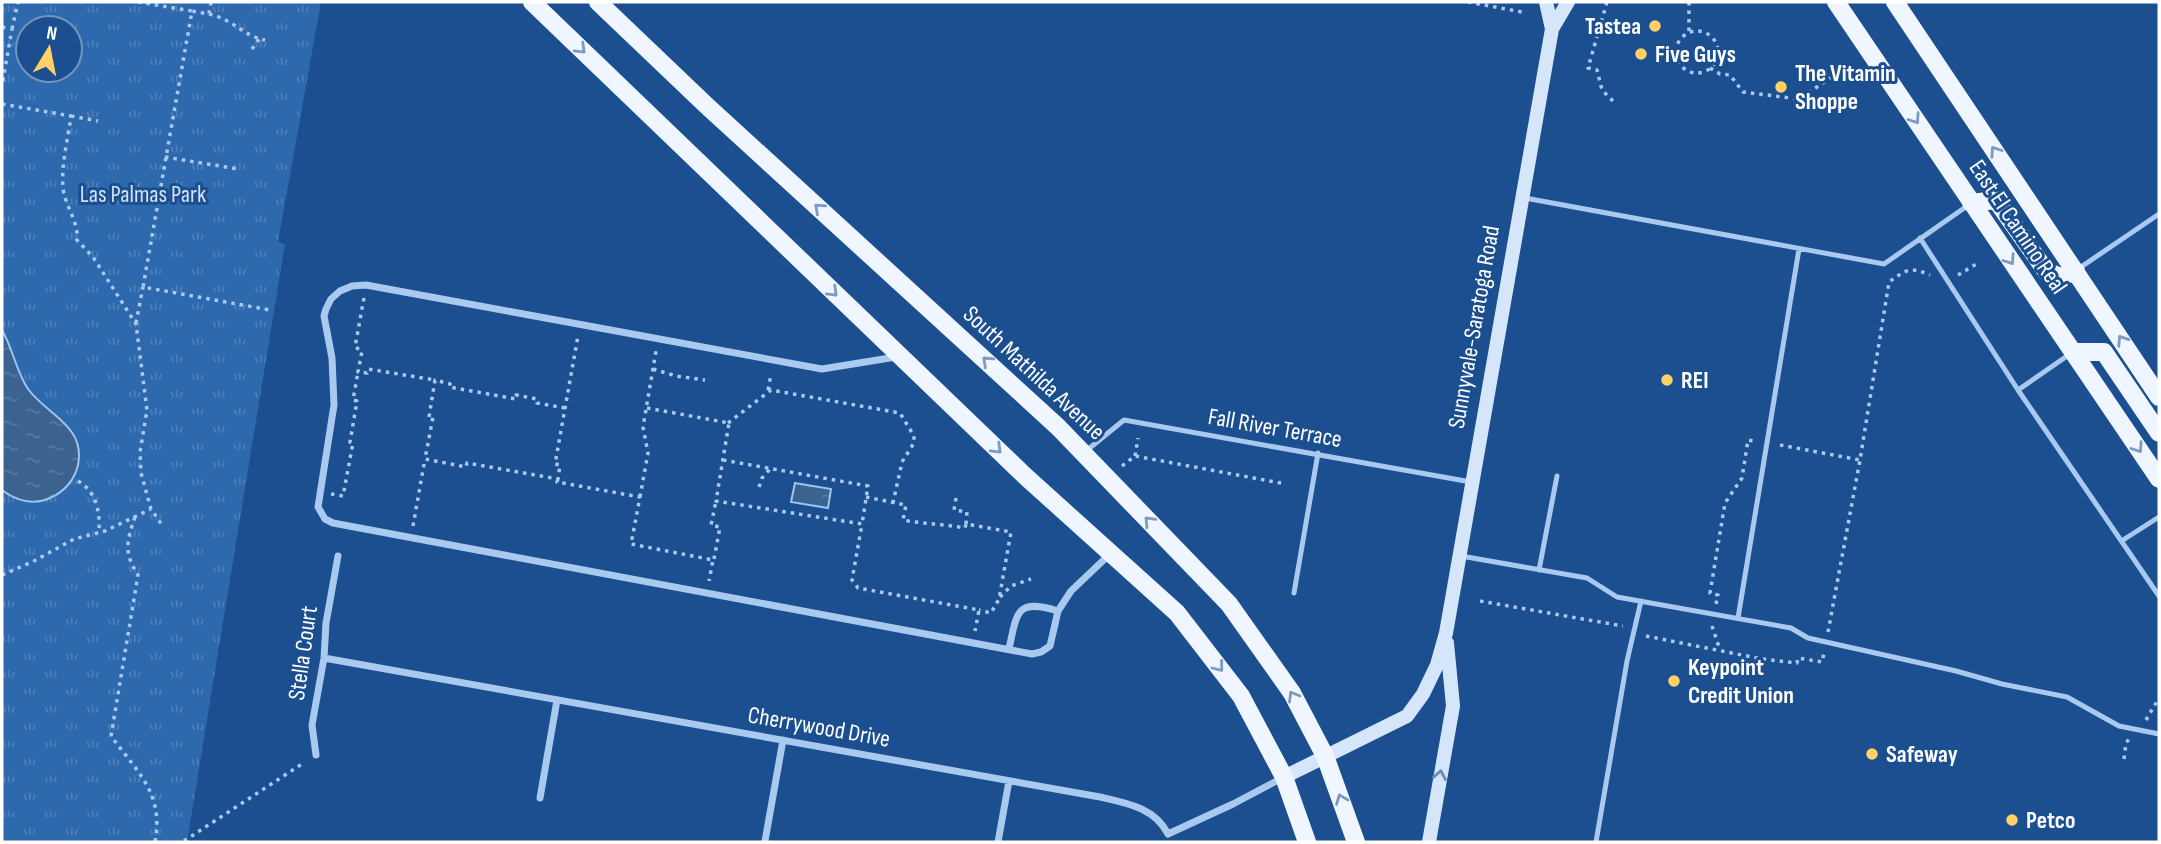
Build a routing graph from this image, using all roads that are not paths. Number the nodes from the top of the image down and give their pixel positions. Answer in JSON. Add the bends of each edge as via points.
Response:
{"nodes":[{"id":1,"x":532,"y":2,"type":"edge"},
{"id":2,"x":598,"y":2,"type":"edge"},
{"id":3,"x":1546,"y":2,"type":"edge"},
{"id":4,"x":1568,"y":2,"type":"edge"},
{"id":5,"x":1836,"y":2,"type":"edge"},
{"id":6,"x":1895,"y":2,"type":"edge"},
{"id":7,"x":1552,"y":29,"type":"junction"},
{"id":8,"x":1522,"y":198,"type":"junction"},
{"id":9,"x":1971,"y":203,"type":"junction"},
{"id":10,"x":2159,"y":214,"type":"edge"},
{"id":11,"x":1920,"y":238,"type":"junction"},
{"id":12,"x":1799,"y":249,"type":"junction"},
{"id":13,"x":2076,"y":271,"type":"junction"},
{"id":14,"x":2073,"y":352,"type":"junction"},
{"id":15,"x":900,"y":356,"type":"junction"},
{"id":16,"x":2018,"y":390,"type":"junction"},
{"id":17,"x":2159,"y":397,"type":"edge"},
{"id":18,"x":2159,"y":433,"type":"edge"},
{"id":19,"x":1084,"y":453,"type":"junction"},
{"id":20,"x":1318,"y":453,"type":"junction"},
{"id":21,"x":1557,"y":476,"type":"dead end"},
{"id":22,"x":2159,"y":480,"type":"edge"},
{"id":23,"x":1471,"y":482,"type":"junction"},
{"id":24,"x":2159,"y":517,"type":"edge"},
{"id":25,"x":2123,"y":540,"type":"junction"},
{"id":26,"x":1111,"y":553,"type":"junction"},
{"id":27,"x":1458,"y":555,"type":"junction"},
{"id":28,"x":338,"y":556,"type":"dead end"},
{"id":29,"x":1539,"y":570,"type":"junction"},
{"id":30,"x":1294,"y":593,"type":"dead end"},
{"id":31,"x":2159,"y":596,"type":"edge"},
{"id":32,"x":1641,"y":601,"type":"junction"},
{"id":33,"x":1059,"y":611,"type":"junction"},
{"id":34,"x":1738,"y":618,"type":"junction"},
{"id":35,"x":1446,"y":633,"type":"junction"},
{"id":36,"x":1009,"y":649,"type":"junction"},
{"id":37,"x":324,"y":658,"type":"junction"},
{"id":38,"x":557,"y":700,"type":"junction"},
{"id":39,"x":2159,"y":734,"type":"edge"},
{"id":40,"x":783,"y":740,"type":"junction"},
{"id":41,"x":316,"y":755,"type":"road end"},
{"id":42,"x":1325,"y":757,"type":"junction"},
{"id":43,"x":1284,"y":777,"type":"junction"},
{"id":44,"x":1009,"y":781,"type":"junction"},
{"id":45,"x":540,"y":798,"type":"dead end"},
{"id":46,"x":1167,"y":838,"type":"edge"},
{"id":47,"x":765,"y":841,"type":"edge"},
{"id":48,"x":998,"y":842,"type":"edge"},
{"id":49,"x":1307,"y":842,"type":"edge"},
{"id":50,"x":1356,"y":842,"type":"edge"},
{"id":51,"x":1429,"y":842,"type":"edge"},
{"id":52,"x":1595,"y":842,"type":"edge"}],
"edges":[{"from":1,"to":15,"type":"main road","one_way":true},
{"from":19,"to":2,"type":"main road","name":"South Mathilda Avenue","one_way":true},
{"from":3,"to":7,"type":"main road","name":"Sunnyvale-Saratoga Road"},
{"from":4,"to":7,"type":"main road","name":"Sunnyvale-Saratoga Road"},
{"from":5,"to":9,"type":"main road","name":"East El Camino Real","one_way":true},
{"from":13,"to":6,"type":"main road","name":"East El Camino Real","one_way":true},
{"from":7,"to":8,"type":"main road","name":"Sunnyvale-Saratoga Road"},
{"from":8,"to":12,"type":"lane"},
{"from":8,"to":23,"type":"main road","name":"Sunnyvale-Saratoga Road"},
{"from":9,"to":11,"type":"lane"},
{"from":9,"to":13,"type":"main road","via":[[1996,200],[2046,271],[2061,277]]},
{"from":9,"to":14,"type":"main road","name":"East El Camino Real","one_way":true},
{"from":10,"to":13,"type":"lane"},
{"from":11,"to":12,"type":"lane","via":[[1884,264]]},
{"from":11,"to":16,"type":"lane"},
{"from":12,"to":34,"type":"lane"},
{"from":17,"to":13,"type":"main road","name":"East El Camino Real","one_way":true},
{"from":14,"to":16,"type":"lane"},
{"from":14,"to":18,"type":"main road","via":[[2104,352]]},
{"from":14,"to":22,"type":"main road","name":"East El Camino Real","one_way":true},
{"from":15,"to":26,"type":"main road","one_way":true},
{"from":15,"to":36,"type":"street","via":[[822,369],[352,286],[340,291],[326,309],[334,405],[318,507],[333,523]]},
{"from":16,"to":25,"type":"lane"},
{"from":19,"to":20,"type":"lane","name":"Fall River Terrace","via":[[1124,420]]},
{"from":42,"to":19,"type":"main road","name":"South Mathilda Avenue","one_way":true,"via":[[1292,693],[1229,604]]},
{"from":20,"to":23,"type":"lane","name":"Fall River Terrace"},
{"from":20,"to":30,"type":"lane"},
{"from":21,"to":29,"type":"lane"},
{"from":23,"to":27,"type":"main road","name":"Sunnyvale-Saratoga Road"},
{"from":24,"to":25,"type":"lane"},
{"from":25,"to":31,"type":"lane"},
{"from":26,"to":33,"type":"street","via":[[1071,591]]},
{"from":26,"to":43,"type":"main road","one_way":true,"via":[[1177,613],[1233,685]]},
{"from":27,"to":29,"type":"lane"},
{"from":27,"to":35,"type":"main road","name":"Sunnyvale-Saratoga Road"},
{"from":28,"to":37,"type":"street","name":"Stella Court"},
{"from":29,"to":32,"type":"lane","via":[[1587,578],[1617,597]]},
{"from":32,"to":34,"type":"lane"},
{"from":32,"to":52,"type":"lane"},
{"from":33,"to":36,"type":"street","via":[[1054,638],[1046,650]]},
{"from":33,"to":36,"type":"street","via":[[1036,605],[1021,611]]},
{"from":34,"to":39,"type":"lane","via":[[2067,697],[2119,726]]},
{"from":35,"to":42,"type":"main road","name":"Sunnyvale-Saratoga Road","via":[[1437,665],[1407,716]]},
{"from":51,"to":35,"type":"main road","name":"Sunnyvale-Saratoga Road","one_way":true,"via":[[1453,706]]},
{"from":37,"to":38,"type":"street","name":"Cherrywood Drive"},
{"from":37,"to":41,"type":"street","name":"Stella Court","via":[[312,726]]},
{"from":38,"to":40,"type":"street","name":"Cherrywood Drive"},
{"from":38,"to":45,"type":"street"},
{"from":40,"to":44,"type":"street","name":"Cherrywood Drive"},
{"from":40,"to":47,"type":"street"},
{"from":42,"to":43,"type":"main road","name":"Sunnyvale-Saratoga Road"},
{"from":50,"to":42,"type":"main road","name":"South Mathilda Avenue","one_way":true},
{"from":43,"to":46,"type":"street","name":"Cherrywood Drive"},
{"from":43,"to":49,"type":"main road"},
{"from":44,"to":46,"type":"street","name":"Cherrywood Drive","via":[[1130,804],[1162,822]]},
{"from":44,"to":48,"type":"street"}]}
